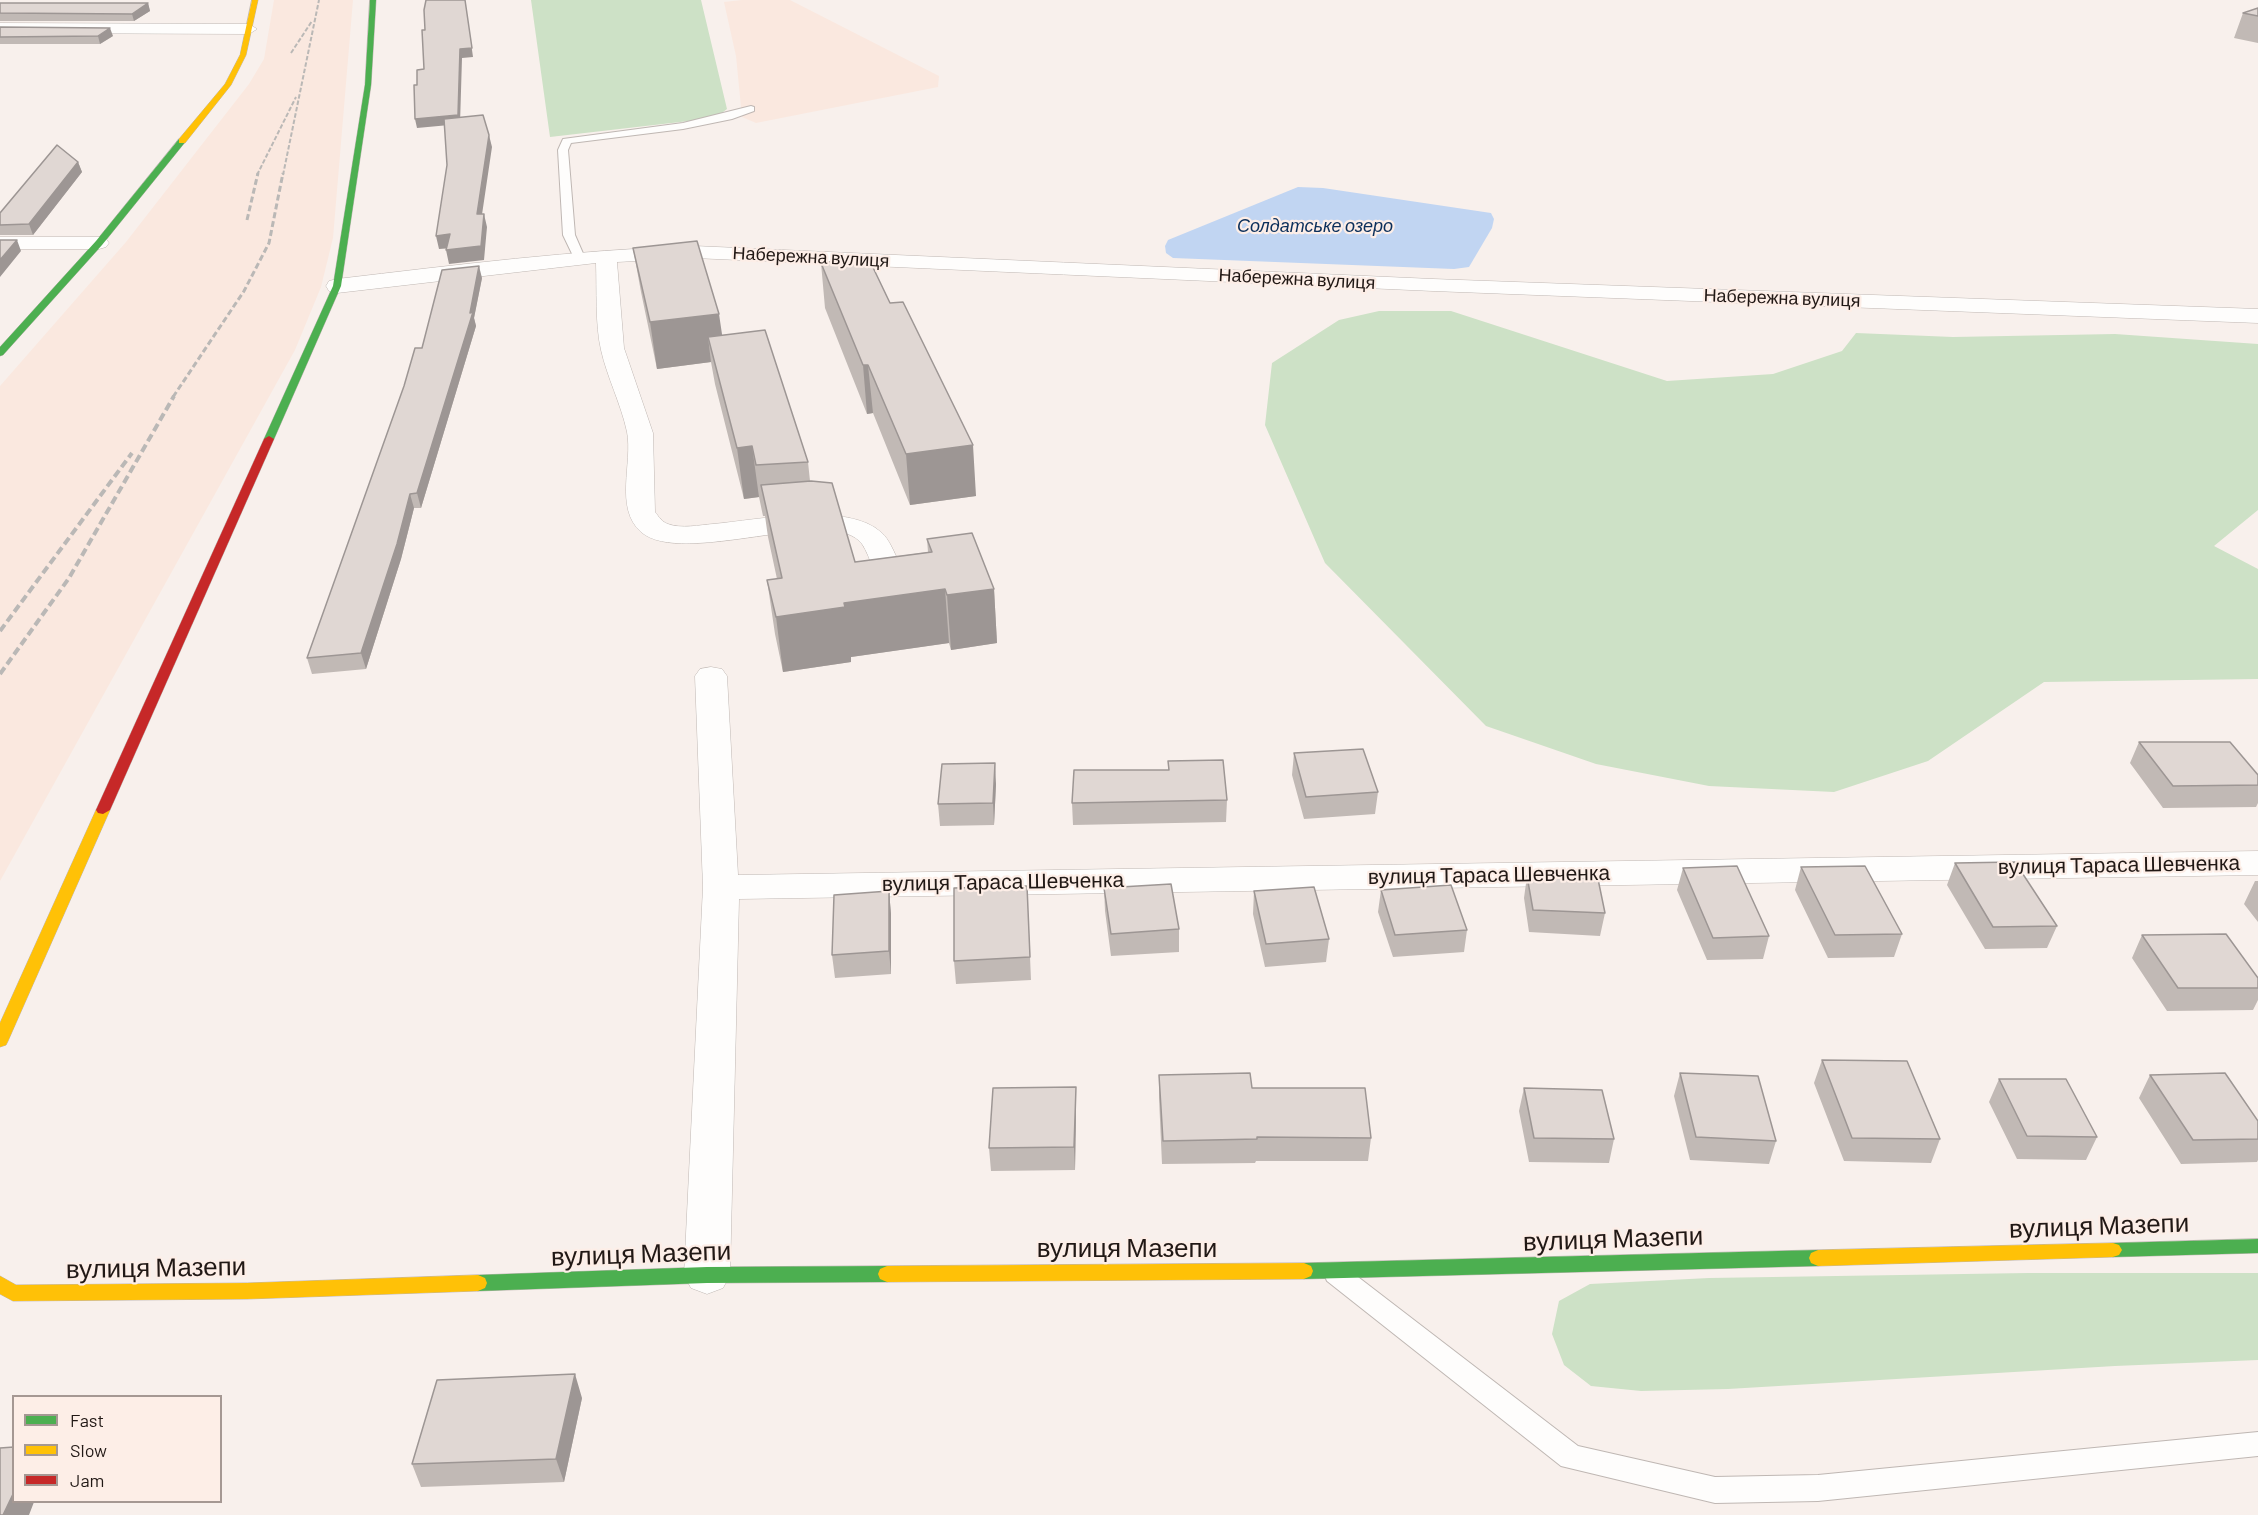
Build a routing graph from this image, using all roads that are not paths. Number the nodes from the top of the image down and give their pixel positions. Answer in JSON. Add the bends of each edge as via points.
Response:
{"nodes":[{"id":1,"x":255,"y":0,"type":"edge"},
{"id":2,"x":373,"y":0,"type":"edge"},
{"id":3,"x":0,"y":28,"type":"edge"},
{"id":4,"x":249,"y":29,"type":"junction"},
{"id":5,"x":751,"y":109,"type":"dead end"},
{"id":6,"x":0,"y":243,"type":"edge"},
{"id":7,"x":99,"y":243,"type":"junction"},
{"id":8,"x":606,"y":256,"type":"junction"},
{"id":9,"x":579,"y":258,"type":"junction"},
{"id":10,"x":337,"y":286,"type":"junction"},
{"id":11,"x":2258,"y":316,"type":"edge"},
{"id":12,"x":0,"y":353,"type":"edge"},
{"id":13,"x":898,"y":601,"type":"edge"},
{"id":14,"x":711,"y":676,"type":"dead end"},
{"id":15,"x":2258,"y":863,"type":"edge"},
{"id":16,"x":721,"y":887,"type":"junction"},
{"id":17,"x":0,"y":1041,"type":"edge"},
{"id":18,"x":2258,"y":1246,"type":"edge"},
{"id":19,"x":1332,"y":1271,"type":"junction"},
{"id":20,"x":707,"y":1275,"type":"junction"},
{"id":21,"x":0,"y":1284,"type":"edge"},
{"id":22,"x":2258,"y":1444,"type":"edge"}],
"edges":[{"from":1,"to":4,"type":"street"},
{"from":2,"to":10,"type":"street","via":[[368,85]]},
{"from":3,"to":4,"type":"street"},
{"from":4,"to":7,"type":"street","via":[[243,55],[228,85]]},
{"from":5,"to":9,"type":"lane","via":[[689,125],[567,141],[563,150],[569,235]]},
{"from":6,"to":7,"type":"street"},
{"from":7,"to":12,"type":"street"},
{"from":8,"to":9,"type":"street","name":"Набережна вулиця"},
{"from":8,"to":11,"type":"street","name":"Набережна вулиця","via":[[694,252]]},
{"from":8,"to":13,"type":"street","via":[[612,348],[640,433],[641,513],[651,526],[663,533],[692,534],[810,523],[859,528],[874,540]]},
{"from":9,"to":10,"type":"street","name":"Набережна вулиця"},
{"from":10,"to":17,"type":"street"},
{"from":14,"to":16,"type":"street"},
{"from":15,"to":16,"type":"street","name":"вулиця Тараса Шевченка"},
{"from":16,"to":20,"type":"street"},
{"from":18,"to":19,"type":"street","name":"вулиця Мазепи"},
{"from":19,"to":20,"type":"street","name":"вулиця Мазепи"},
{"from":19,"to":22,"type":"lane","via":[[1571,1457],[1715,1490],[1818,1488]]},
{"from":20,"to":21,"type":"street","name":"вулиця Мазепи","via":[[236,1291],[13,1293]]}]}
